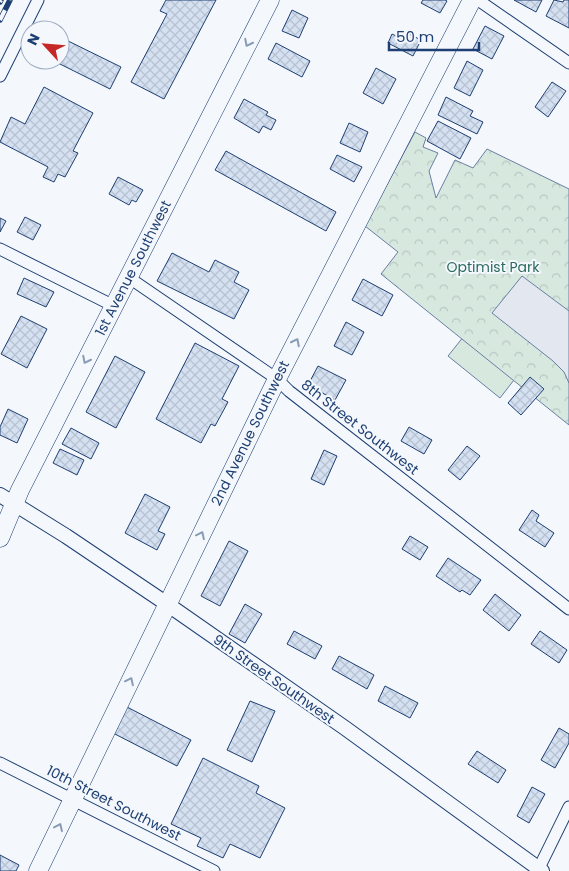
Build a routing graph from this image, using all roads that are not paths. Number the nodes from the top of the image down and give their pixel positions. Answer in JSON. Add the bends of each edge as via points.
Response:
{"nodes":[{"id":1,"x":38,"y":0,"type":"edge"},
{"id":2,"x":270,"y":0,"type":"edge"},
{"id":3,"x":472,"y":0,"type":"edge"},
{"id":4,"x":478,"y":0,"type":"edge"},
{"id":5,"x":569,"y":63,"type":"edge"},
{"id":6,"x":0,"y":76,"type":"edge"},
{"id":7,"x":0,"y":249,"type":"edge"},
{"id":8,"x":128,"y":277,"type":"junction"},
{"id":9,"x":114,"y":306,"type":"junction"},
{"id":10,"x":277,"y":379,"type":"junction"},
{"id":11,"x":7,"y":499,"type":"edge"},
{"id":12,"x":0,"y":538,"type":"edge"},
{"id":13,"x":167,"y":604,"type":"junction"},
{"id":14,"x":569,"y":609,"type":"edge"},
{"id":15,"x":0,"y":763,"type":"edge"},
{"id":16,"x":72,"y":799,"type":"junction"},
{"id":17,"x":569,"y":806,"type":"edge"},
{"id":18,"x":540,"y":870,"type":"edge"},
{"id":19,"x":38,"y":871,"type":"edge"},
{"id":20,"x":214,"y":871,"type":"edge"}],
"edges":[{"from":1,"to":6,"type":"street"},
{"from":2,"to":8,"type":"main road","name":"1st Avenue Southwest","one_way":true},
{"from":10,"to":3,"type":"main road","name":"2nd Avenue Southwest","one_way":true},
{"from":4,"to":5,"type":"street"},
{"from":7,"to":9,"type":"street"},
{"from":8,"to":9,"type":"main road","name":"1st Avenue Southwest"},
{"from":8,"to":10,"type":"street","name":"8th Street Southwest"},
{"from":9,"to":11,"type":"main road","name":"1st Avenue Southwest","one_way":true},
{"from":13,"to":10,"type":"main road","name":"2nd Avenue Southwest","one_way":true},
{"from":10,"to":14,"type":"street","name":"8th Street Southwest"},
{"from":11,"to":12,"type":"main road","name":"1st Avenue Southwest"},
{"from":11,"to":13,"type":"street","name":"9th Street Southwest"},
{"from":16,"to":13,"type":"main road","name":"2nd Avenue Southwest","one_way":true},
{"from":13,"to":18,"type":"street","name":"9th Street Southwest"},
{"from":15,"to":16,"type":"street","name":"10th Street Southwest"},
{"from":19,"to":16,"type":"main road","name":"2nd Avenue Southwest","one_way":true},
{"from":16,"to":20,"type":"street","name":"10th Street Southwest"},
{"from":17,"to":18,"type":"street"}]}
